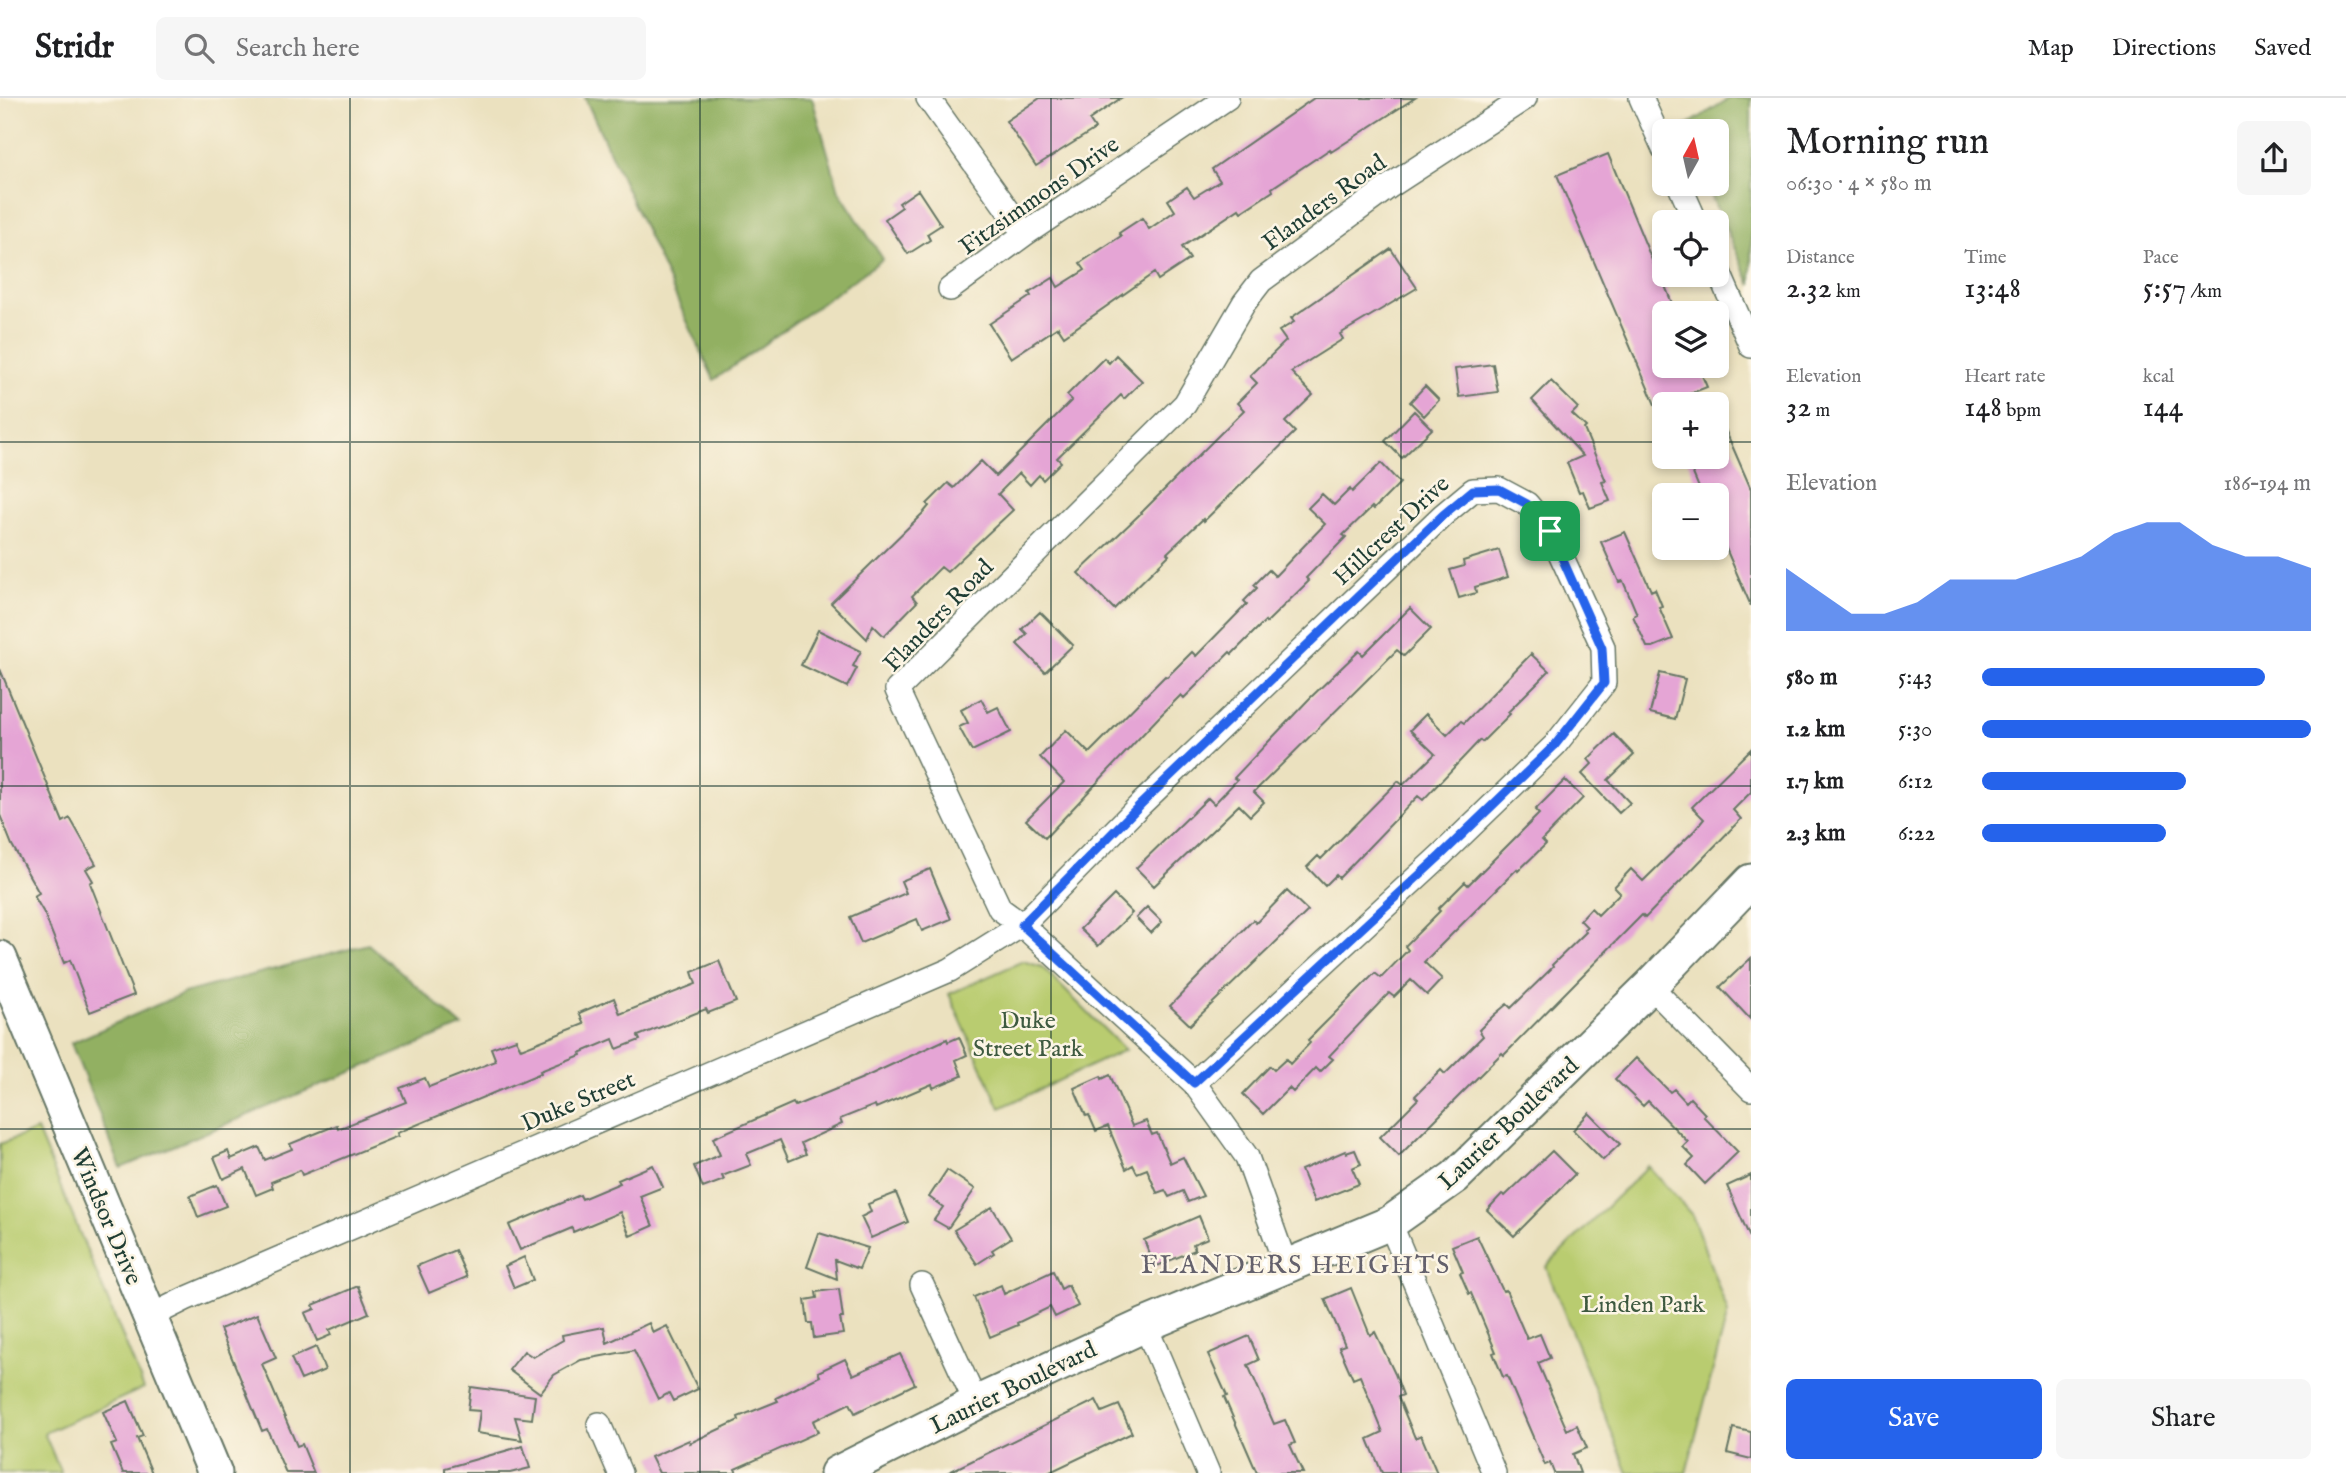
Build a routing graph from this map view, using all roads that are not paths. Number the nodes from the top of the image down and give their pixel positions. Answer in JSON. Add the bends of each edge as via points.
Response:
{"nodes":[{"id":1,"x":928,"y":98,"type":"edge"},
{"id":2,"x":1227,"y":98,"type":"edge"},
{"id":3,"x":1525,"y":98,"type":"edge"},
{"id":4,"x":1642,"y":98,"type":"edge"},
{"id":5,"x":1652,"y":121,"type":"edge"},
{"id":6,"x":1025,"y":234,"type":"junction"},
{"id":7,"x":1725,"y":287,"type":"edge"},
{"id":8,"x":950,"y":289,"type":"dead end"},
{"id":9,"x":1751,"y":346,"type":"edge"},
{"id":10,"x":1751,"y":881,"type":"edge"},
{"id":11,"x":1022,"y":925,"type":"junction"},
{"id":12,"x":0,"y":958,"type":"edge"},
{"id":13,"x":1650,"y":986,"type":"junction"},
{"id":14,"x":1194,"y":1083,"type":"junction"},
{"id":15,"x":1751,"y":1089,"type":"edge"},
{"id":16,"x":1390,"y":1223,"type":"junction"},
{"id":17,"x":1286,"y":1266,"type":"junction"},
{"id":18,"x":922,"y":1285,"type":"dead end"},
{"id":19,"x":149,"y":1317,"type":"junction"},
{"id":20,"x":1144,"y":1325,"type":"junction"},
{"id":21,"x":976,"y":1403,"type":"junction"},
{"id":22,"x":599,"y":1424,"type":"dead end"},
{"id":23,"x":215,"y":1473,"type":"edge"},
{"id":24,"x":620,"y":1473,"type":"edge"},
{"id":25,"x":837,"y":1473,"type":"edge"},
{"id":26,"x":1208,"y":1473,"type":"edge"},
{"id":27,"x":1494,"y":1473,"type":"edge"}],
"edges":[{"from":1,"to":6,"type":"street"},
{"from":2,"to":6,"type":"street","name":"Fitzsimmons Drive"},
{"from":3,"to":11,"type":"street","name":"Flanders Road","via":[[1390,186],[1261,281],[1185,404],[897,690],[1000,909]]},
{"from":4,"to":5,"type":"street"},
{"from":6,"to":8,"type":"street","name":"Fitzsimmons Drive"},
{"from":7,"to":9,"type":"street"},
{"from":10,"to":13,"type":"street","name":"Laurier Boulevard"},
{"from":11,"to":14,"type":"street","name":"Flanders Road"},
{"from":11,"to":14,"type":"street","name":"Hillcrest Drive","via":[[1443,515],[1473,490],[1499,489],[1527,504],[1550,531],[1602,648],[1604,683],[1555,745]]},
{"from":11,"to":19,"type":"street","name":"Duke Street","via":[[950,970]]},
{"from":12,"to":19,"type":"street","name":"Windsor Drive"},
{"from":13,"to":15,"type":"street"},
{"from":13,"to":16,"type":"street","name":"Laurier Boulevard","via":[[1455,1177]]},
{"from":14,"to":17,"type":"street","name":"Flanders Road","via":[[1247,1157]]},
{"from":16,"to":17,"type":"street","name":"Laurier Boulevard"},
{"from":16,"to":27,"type":"street"},
{"from":17,"to":20,"type":"street","name":"Laurier Boulevard"},
{"from":18,"to":21,"type":"street"},
{"from":19,"to":23,"type":"street","name":"Windsor Drive"},
{"from":20,"to":21,"type":"street","name":"Laurier Boulevard"},
{"from":20,"to":26,"type":"street"},
{"from":21,"to":25,"type":"street","name":"Laurier Boulevard"},
{"from":22,"to":24,"type":"street"}]}
